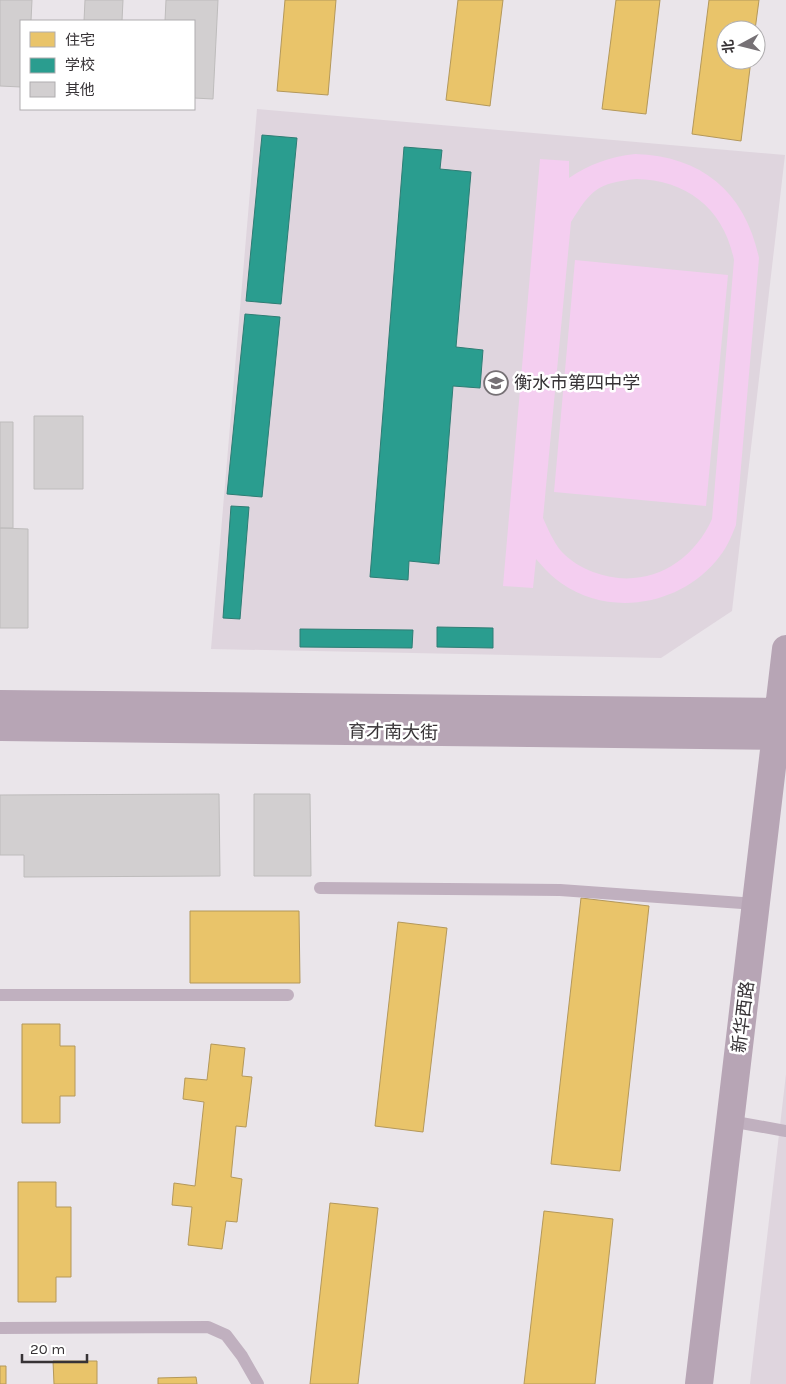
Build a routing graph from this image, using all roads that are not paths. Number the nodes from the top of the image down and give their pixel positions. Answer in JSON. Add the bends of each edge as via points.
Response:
{"nodes":[{"id":1,"x":786,"y":649,"type":"edge"},
{"id":2,"x":0,"y":704,"type":"edge"},
{"id":3,"x":782,"y":724,"type":"edge"},
{"id":4,"x":0,"y":727,"type":"edge"},
{"id":5,"x":320,"y":888,"type":"dead end"},
{"id":6,"x":756,"y":904,"type":"junction"},
{"id":7,"x":0,"y":995,"type":"edge"},
{"id":8,"x":288,"y":995,"type":"dead end"},
{"id":9,"x":730,"y":1121,"type":"junction"},
{"id":10,"x":786,"y":1131,"type":"edge"},
{"id":11,"x":0,"y":1328,"type":"edge"},
{"id":12,"x":258,"y":1384,"type":"edge"},
{"id":13,"x":699,"y":1384,"type":"edge"}],
"edges":[{"from":1,"to":3,"type":"main road","name":"新华西路"},
{"from":2,"to":3,"type":"main road","name":"育才南大街"},
{"from":3,"to":4,"type":"main road","name":"育才南大街"},
{"from":3,"to":6,"type":"main road","name":"新华西路"},
{"from":5,"to":6,"type":"lane","via":[[560,890]]},
{"from":6,"to":9,"type":"main road","name":"新华西路"},
{"from":7,"to":8,"type":"lane"},
{"from":9,"to":10,"type":"lane"},
{"from":9,"to":13,"type":"main road","name":"新华西路"},
{"from":11,"to":12,"type":"lane","via":[[208,1328],[226,1335]]}]}
